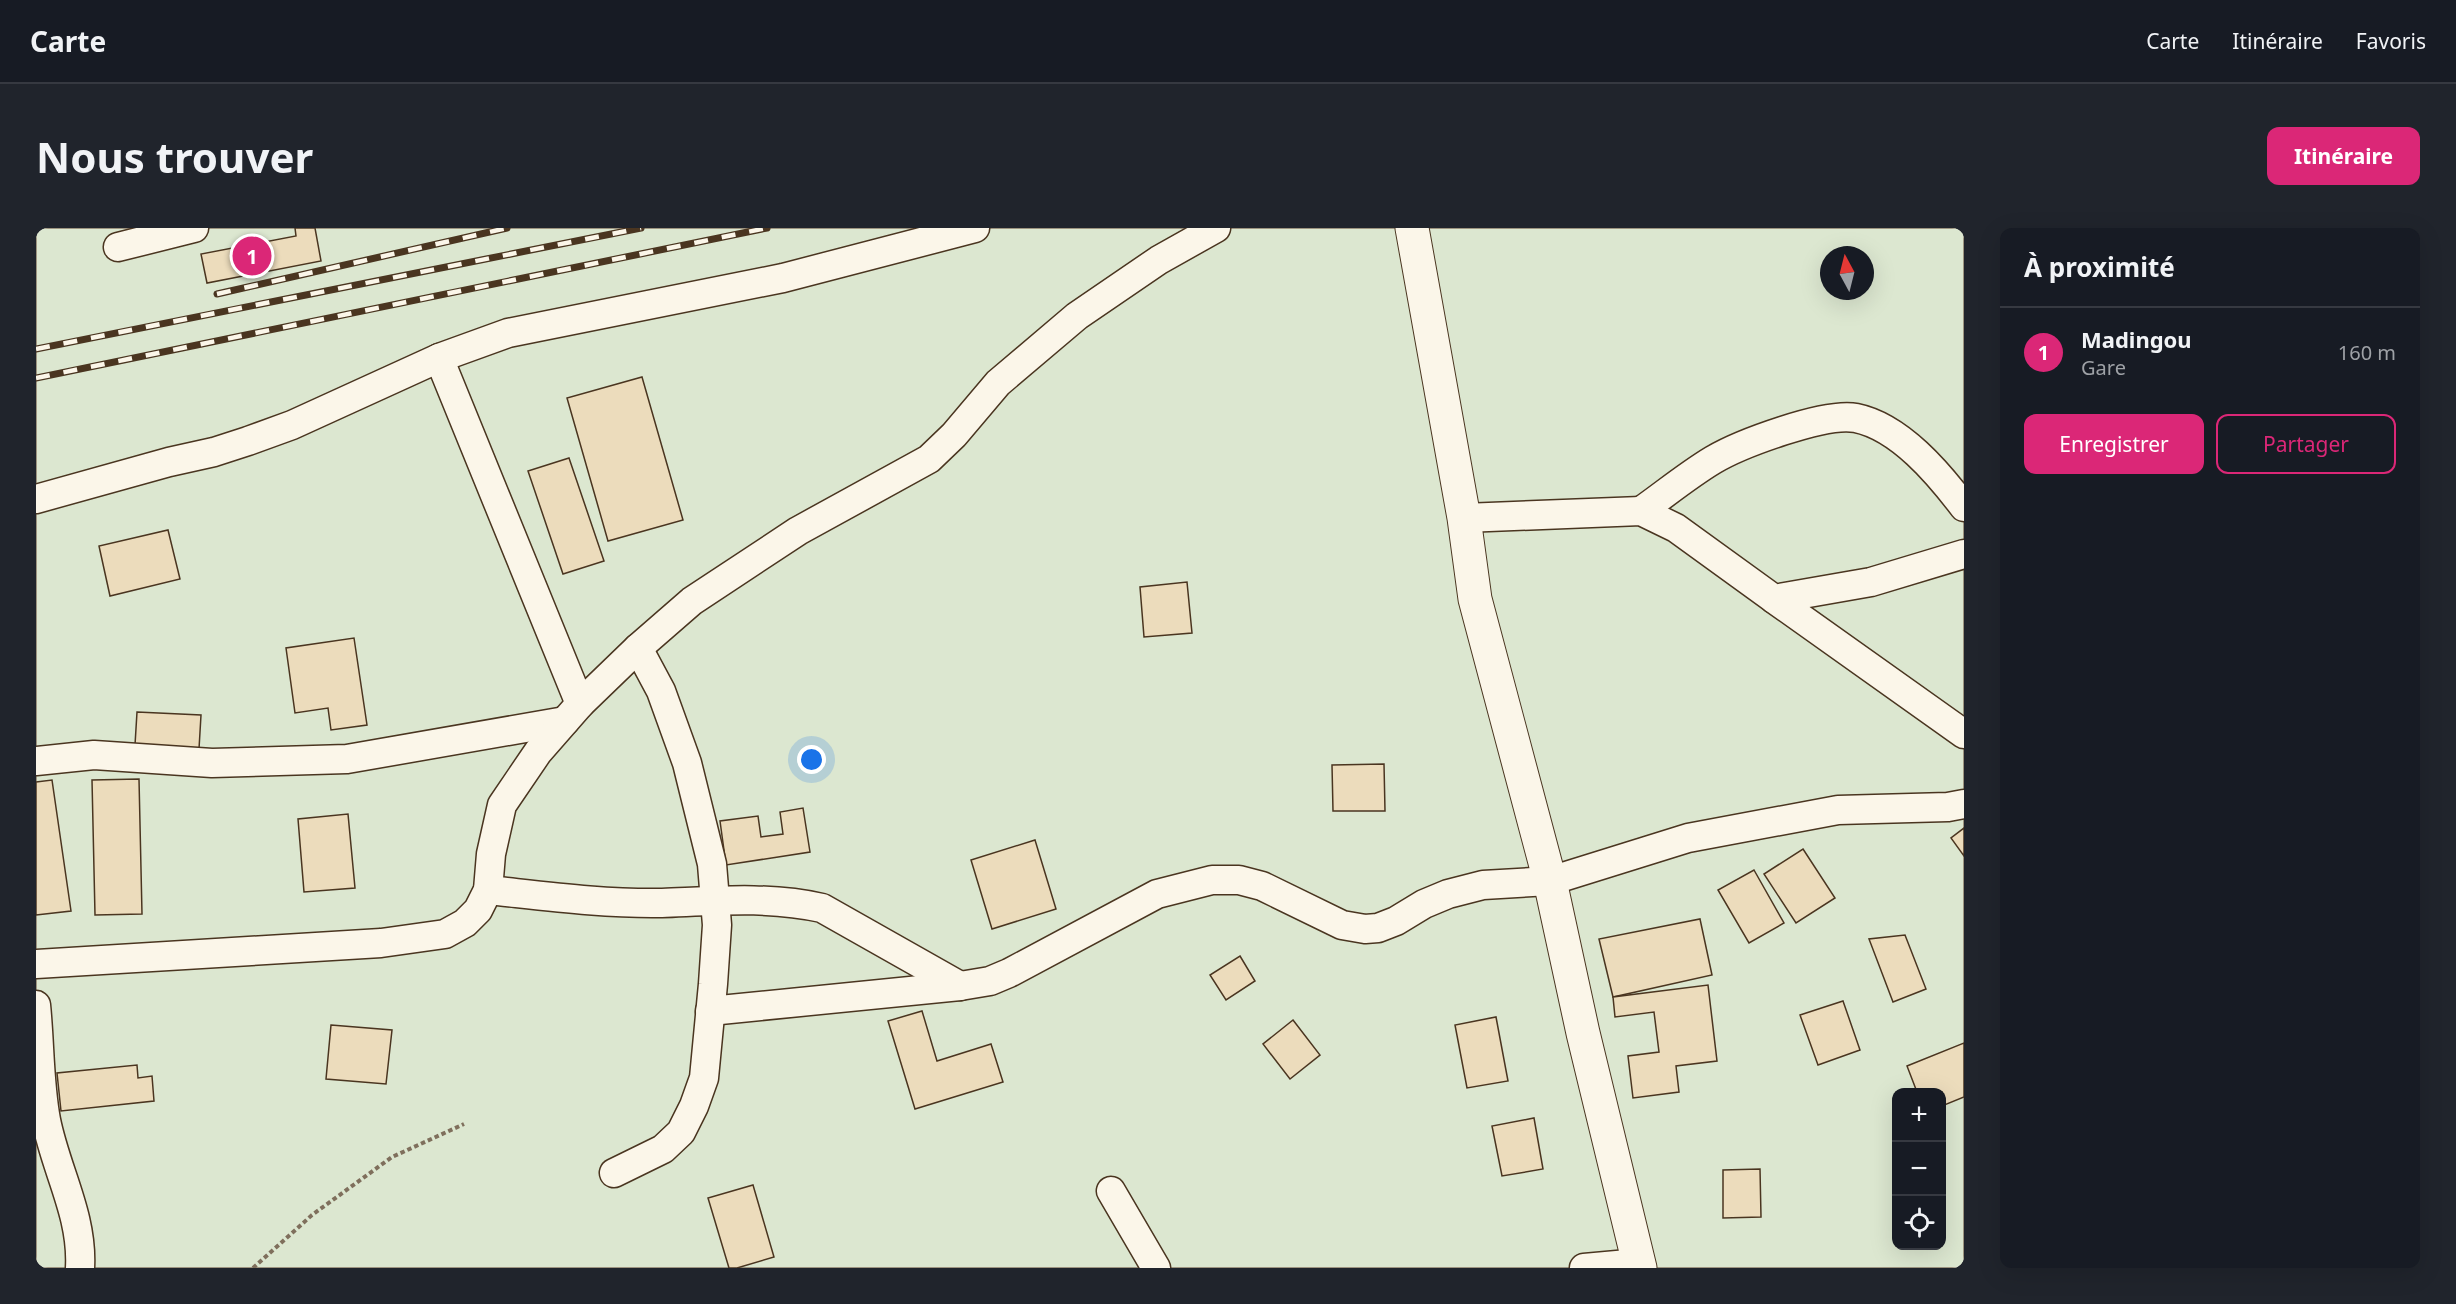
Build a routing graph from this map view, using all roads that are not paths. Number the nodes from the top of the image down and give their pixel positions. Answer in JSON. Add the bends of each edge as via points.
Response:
{"nodes":[{"id":1,"x":194,"y":228,"type":"edge"},
{"id":2,"x":975,"y":228,"type":"edge"},
{"id":3,"x":1216,"y":228,"type":"edge"},
{"id":4,"x":1412,"y":228,"type":"edge"},
{"id":5,"x":118,"y":247,"type":"dead end"},
{"id":6,"x":439,"y":358,"type":"junction"},
{"id":7,"x":36,"y":499,"type":"edge"},
{"id":8,"x":1964,"y":507,"type":"edge"},
{"id":9,"x":1641,"y":511,"type":"junction"},
{"id":10,"x":1464,"y":518,"type":"junction"},
{"id":11,"x":1964,"y":554,"type":"edge"},
{"id":12,"x":1774,"y":599,"type":"junction"},
{"id":13,"x":638,"y":648,"type":"junction"},
{"id":14,"x":572,"y":712,"type":"junction"},
{"id":15,"x":1964,"y":734,"type":"edge"},
{"id":16,"x":36,"y":761,"type":"edge"},
{"id":17,"x":1964,"y":804,"type":"edge"},
{"id":18,"x":1550,"y":881,"type":"junction"},
{"id":19,"x":488,"y":890,"type":"junction"},
{"id":20,"x":715,"y":900,"type":"junction"},
{"id":21,"x":36,"y":964,"type":"edge"},
{"id":22,"x":960,"y":986,"type":"junction"},
{"id":23,"x":36,"y":1005,"type":"edge"},
{"id":24,"x":710,"y":1011,"type":"junction"},
{"id":25,"x":38,"y":1049,"type":"edge"},
{"id":26,"x":614,"y":1173,"type":"dead end"},
{"id":27,"x":1111,"y":1191,"type":"dead end"},
{"id":28,"x":1640,"y":1266,"type":"edge"},
{"id":29,"x":80,"y":1268,"type":"edge"},
{"id":30,"x":1156,"y":1268,"type":"edge"},
{"id":31,"x":1584,"y":1268,"type":"edge"}],
"edges":[{"from":1,"to":5,"type":"street"},
{"from":2,"to":6,"type":"street","via":[[783,278],[508,333]]},
{"from":3,"to":13,"type":"street","via":[[1159,260],[1077,316],[998,383],[929,459],[798,531],[692,601]]},
{"from":4,"to":10,"type":"street"},
{"from":6,"to":7,"type":"street","via":[[248,441]]},
{"from":6,"to":14,"type":"street"},
{"from":8,"to":9,"type":"street","via":[[1902,440],[1857,418],[1827,418],[1788,429],[1714,460]]},
{"from":9,"to":10,"type":"street"},
{"from":9,"to":12,"type":"street","via":[[1676,528]]},
{"from":10,"to":18,"type":"street","via":[[1486,648]]},
{"from":11,"to":12,"type":"street","via":[[1871,582]]},
{"from":12,"to":15,"type":"street"},
{"from":13,"to":14,"type":"street"},
{"from":13,"to":20,"type":"street","via":[[676,726],[712,864]]},
{"from":14,"to":16,"type":"street","via":[[348,759],[212,763],[94,754]]},
{"from":14,"to":19,"type":"street","via":[[538,752],[502,805]]},
{"from":17,"to":18,"type":"street","via":[[1838,810],[1761,823],[1688,838]]},
{"from":18,"to":22,"type":"street","via":[[1483,885],[1448,894],[1387,925],[1365,929],[1320,916],[1262,886],[1239,880],[1212,880],[1157,894],[1009,973]]},
{"from":18,"to":28,"type":"street"},
{"from":19,"to":20,"type":"street","via":[[660,903]]},
{"from":19,"to":21,"type":"street","via":[[478,910],[446,934],[381,943]]},
{"from":20,"to":22,"type":"street","via":[[822,908]]},
{"from":20,"to":24,"type":"street","via":[[717,925]]},
{"from":22,"to":24,"type":"street"},
{"from":23,"to":25,"type":"street"},
{"from":24,"to":26,"type":"street","via":[[704,1078],[681,1132],[663,1149]]},
{"from":25,"to":29,"type":"street","via":[[47,1123],[78,1224]]},
{"from":27,"to":30,"type":"street"},
{"from":28,"to":31,"type":"street"}]}
